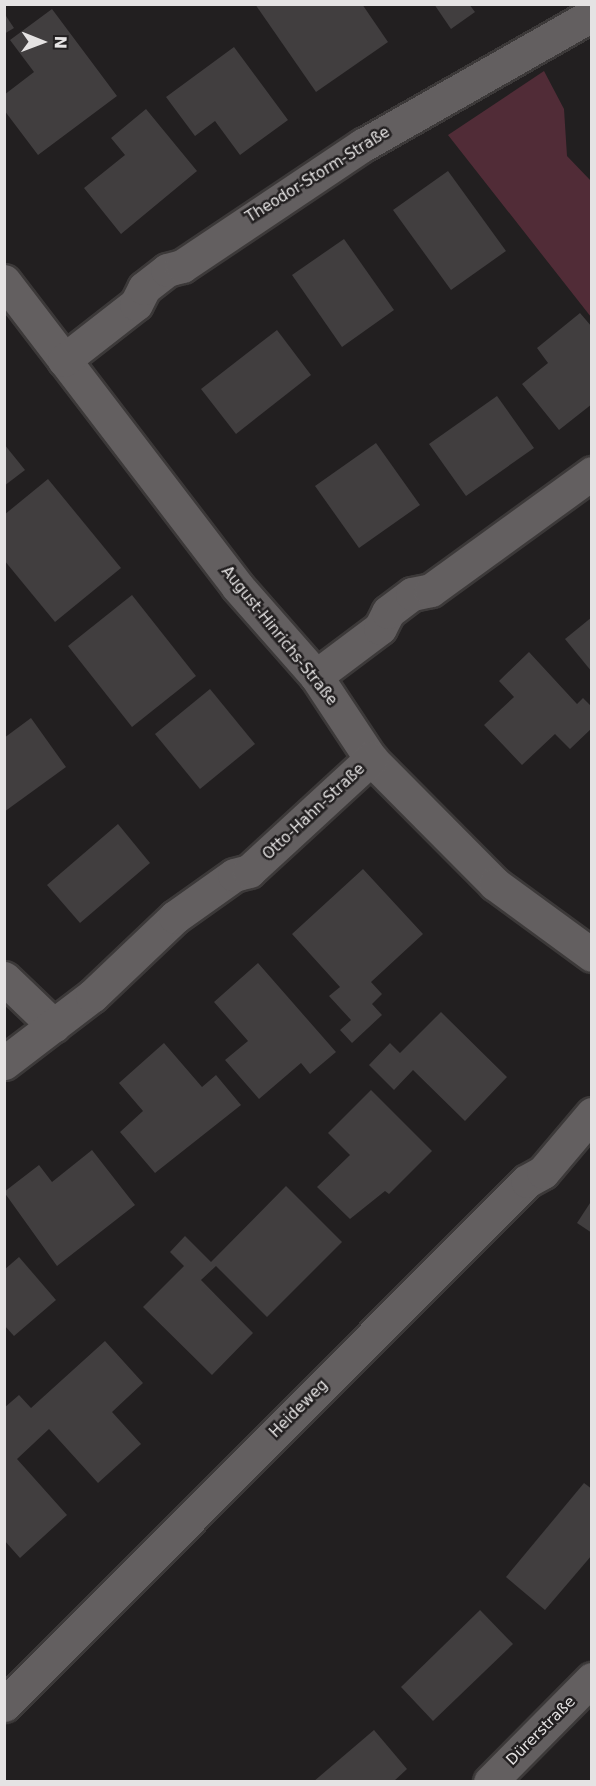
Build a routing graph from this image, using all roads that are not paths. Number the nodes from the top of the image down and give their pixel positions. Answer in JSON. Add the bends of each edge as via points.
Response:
{"nodes":[{"id":1,"x":591,"y":15,"type":"edge"},
{"id":2,"x":4,"y":281,"type":"edge"},
{"id":3,"x":64,"y":360,"type":"junction"},
{"id":4,"x":591,"y":473,"type":"edge"},
{"id":5,"x":316,"y":676,"type":"junction"},
{"id":6,"x":371,"y":759,"type":"junction"},
{"id":7,"x":591,"y":955,"type":"edge"},
{"id":8,"x":4,"y":978,"type":"edge"},
{"id":9,"x":54,"y":1026,"type":"junction"},
{"id":10,"x":4,"y":1064,"type":"edge"},
{"id":11,"x":591,"y":1114,"type":"edge"},
{"id":12,"x":591,"y":1679,"type":"edge"},
{"id":13,"x":4,"y":1705,"type":"edge"},
{"id":14,"x":490,"y":1782,"type":"edge"}],
"edges":[{"from":1,"to":3,"type":"street","name":"Theodor-Storm-Straße","via":[[363,145],[182,266],[167,270],[144,288],[136,304]]},
{"from":2,"to":3,"type":"street","name":"August-Hinrichs-Straße"},
{"from":3,"to":5,"type":"street","name":"August-Hinrichs-Straße","via":[[237,586]]},
{"from":4,"to":5,"type":"street","via":[[431,590],[412,594],[388,612],[380,628]]},
{"from":5,"to":6,"type":"street","name":"August-Hinrichs-Straße"},
{"from":6,"to":7,"type":"street","name":"August-Hinrichs-Straße","via":[[495,884]]},
{"from":6,"to":9,"type":"street","name":"Otto-Hahn-Straße","via":[[249,871],[234,874],[175,916],[135,950],[124,968]]},
{"from":8,"to":9,"type":"street"},
{"from":9,"to":10,"type":"street","name":"Otto-Hahn-Straße"},
{"from":11,"to":13,"type":"street","name":"Heideweg","via":[[543,1172],[528,1180]]},
{"from":12,"to":14,"type":"street","name":"Dürerstraße"}]}
